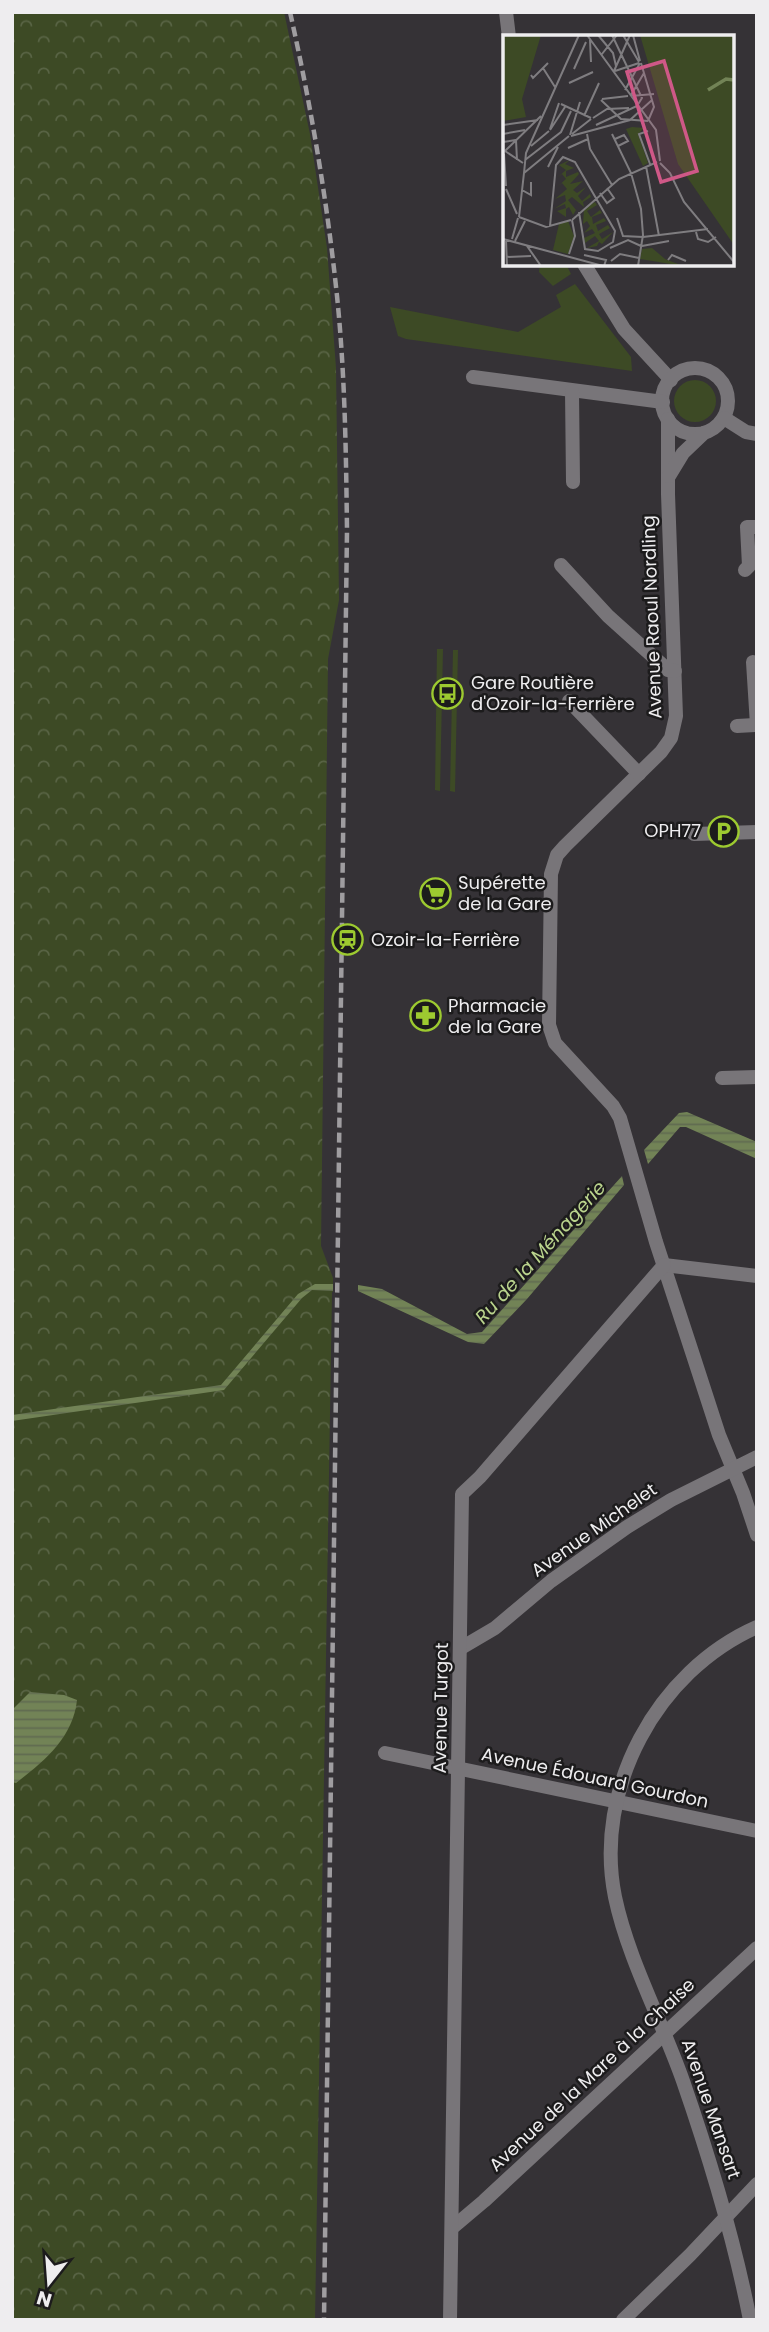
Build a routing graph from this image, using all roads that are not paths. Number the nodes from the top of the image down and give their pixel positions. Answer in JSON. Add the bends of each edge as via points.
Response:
{"nodes":[{"id":1,"x":506,"y":12,"type":"edge"},
{"id":2,"x":509,"y":35,"type":"edge"},
{"id":3,"x":585,"y":266,"type":"edge"},
{"id":4,"x":473,"y":377,"type":"dead end"},
{"id":5,"x":671,"y":380,"type":"junction"},
{"id":6,"x":572,"y":391,"type":"junction"},
{"id":7,"x":663,"y":402,"type":"junction"},
{"id":8,"x":668,"y":418,"type":"junction"},
{"id":9,"x":724,"y":418,"type":"junction"},
{"id":10,"x":704,"y":433,"type":"junction"},
{"id":11,"x":757,"y":434,"type":"edge"},
{"id":12,"x":668,"y":477,"type":"junction"},
{"id":13,"x":573,"y":482,"type":"dead end"},
{"id":14,"x":757,"y":527,"type":"edge"},
{"id":15,"x":561,"y":565,"type":"dead end"},
{"id":16,"x":745,"y":570,"type":"dead end"},
{"id":17,"x":753,"y":662,"type":"dead end"},
{"id":18,"x":675,"y":671,"type":"junction"},
{"id":19,"x":569,"y":701,"type":"dead end"},
{"id":20,"x":756,"y":725,"type":"edge"},
{"id":21,"x":737,"y":726,"type":"dead end"},
{"id":22,"x":639,"y":774,"type":"junction"},
{"id":23,"x":757,"y":832,"type":"edge"},
{"id":24,"x":694,"y":834,"type":"dead end"},
{"id":25,"x":757,"y":1077,"type":"edge"},
{"id":26,"x":722,"y":1078,"type":"dead end"},
{"id":27,"x":664,"y":1265,"type":"junction"},
{"id":28,"x":757,"y":1276,"type":"edge"},
{"id":29,"x":757,"y":1457,"type":"edge"},
{"id":30,"x":732,"y":1468,"type":"junction"},
{"id":31,"x":757,"y":1535,"type":"edge"},
{"id":32,"x":757,"y":1627,"type":"edge"},
{"id":33,"x":461,"y":1648,"type":"junction"},
{"id":34,"x":385,"y":1753,"type":"dead end"},
{"id":35,"x":459,"y":1769,"type":"junction"},
{"id":36,"x":616,"y":1803,"type":"junction"},
{"id":37,"x":757,"y":1831,"type":"edge"},
{"id":38,"x":757,"y":1948,"type":"edge"},
{"id":39,"x":665,"y":2034,"type":"junction"},
{"id":40,"x":757,"y":2184,"type":"edge"},
{"id":41,"x":725,"y":2218,"type":"junction"},
{"id":42,"x":452,"y":2228,"type":"junction"},
{"id":43,"x":450,"y":2320,"type":"edge"},
{"id":44,"x":623,"y":2320,"type":"edge"},
{"id":45,"x":750,"y":2320,"type":"edge"}],
"edges":[{"from":1,"to":2,"type":"street"},
{"from":3,"to":5,"type":"street","via":[[624,329]]},
{"from":4,"to":6,"type":"street"},
{"from":5,"to":7,"type":"street"},
{"from":5,"to":9,"type":"street","via":[[679,373],[700,369],[719,378],[728,397]]},
{"from":6,"to":7,"type":"street"},
{"from":6,"to":13,"type":"street"},
{"from":7,"to":8,"type":"street"},
{"from":8,"to":10,"type":"street","via":[[683,432]]},
{"from":8,"to":12,"type":"street","name":"Avenue Raoul Nordling"},
{"from":9,"to":10,"type":"street"},
{"from":9,"to":11,"type":"street"},
{"from":10,"to":12,"type":"street","via":[[683,453]]},
{"from":12,"to":18,"type":"street","name":"Avenue Raoul Nordling"},
{"from":14,"to":16,"type":"street","via":[[747,527],[749,566]]},
{"from":15,"to":18,"type":"street","via":[[628,635]]},
{"from":17,"to":20,"type":"street"},
{"from":18,"to":22,"type":"street","name":"Avenue Raoul Nordling","via":[[673,733]]},
{"from":19,"to":22,"type":"street"},
{"from":20,"to":21,"type":"street"},
{"from":22,"to":27,"type":"street","name":"Avenue Raoul Nordling","via":[[572,839],[553,864],[549,1020],[555,1043],[620,1118]]},
{"from":23,"to":24,"type":"street"},
{"from":25,"to":26,"type":"street"},
{"from":27,"to":28,"type":"street"},
{"from":27,"to":30,"type":"street","name":"Avenue Raoul Nordling"},
{"from":27,"to":33,"type":"street","name":"Avenue Turgot","via":[[462,1494]]},
{"from":29,"to":30,"type":"street","name":"Avenue Michelet"},
{"from":30,"to":31,"type":"street","name":"Avenue Raoul Nordling"},
{"from":30,"to":33,"type":"street","name":"Avenue Michelet","via":[[627,1527],[495,1628]]},
{"from":32,"to":36,"type":"street","name":"Avenue Mansart","via":[[715,1652],[671,1691],[634,1749]]},
{"from":33,"to":35,"type":"street","name":"Avenue Turgot"},
{"from":34,"to":35,"type":"street","name":"Avenue Édouard Gourdon"},
{"from":35,"to":36,"type":"street","name":"Avenue Édouard Gourdon"},
{"from":35,"to":42,"type":"street","name":"Avenue Turgot"},
{"from":36,"to":37,"type":"street","name":"Avenue Édouard Gourdon"},
{"from":36,"to":39,"type":"street","name":"Avenue Mansart","via":[[611,1851],[615,1895]]},
{"from":38,"to":39,"type":"street","name":"Avenue de la Mare à la Chaise"},
{"from":39,"to":41,"type":"street","name":"Avenue Mansart","via":[[715,2175]]},
{"from":39,"to":42,"type":"street","name":"Avenue de la Mare à la Chaise"},
{"from":40,"to":41,"type":"street"},
{"from":41,"to":44,"type":"street"},
{"from":41,"to":45,"type":"street","name":"Avenue Mansart"},
{"from":42,"to":43,"type":"street","name":"Avenue Turgot"}]}
